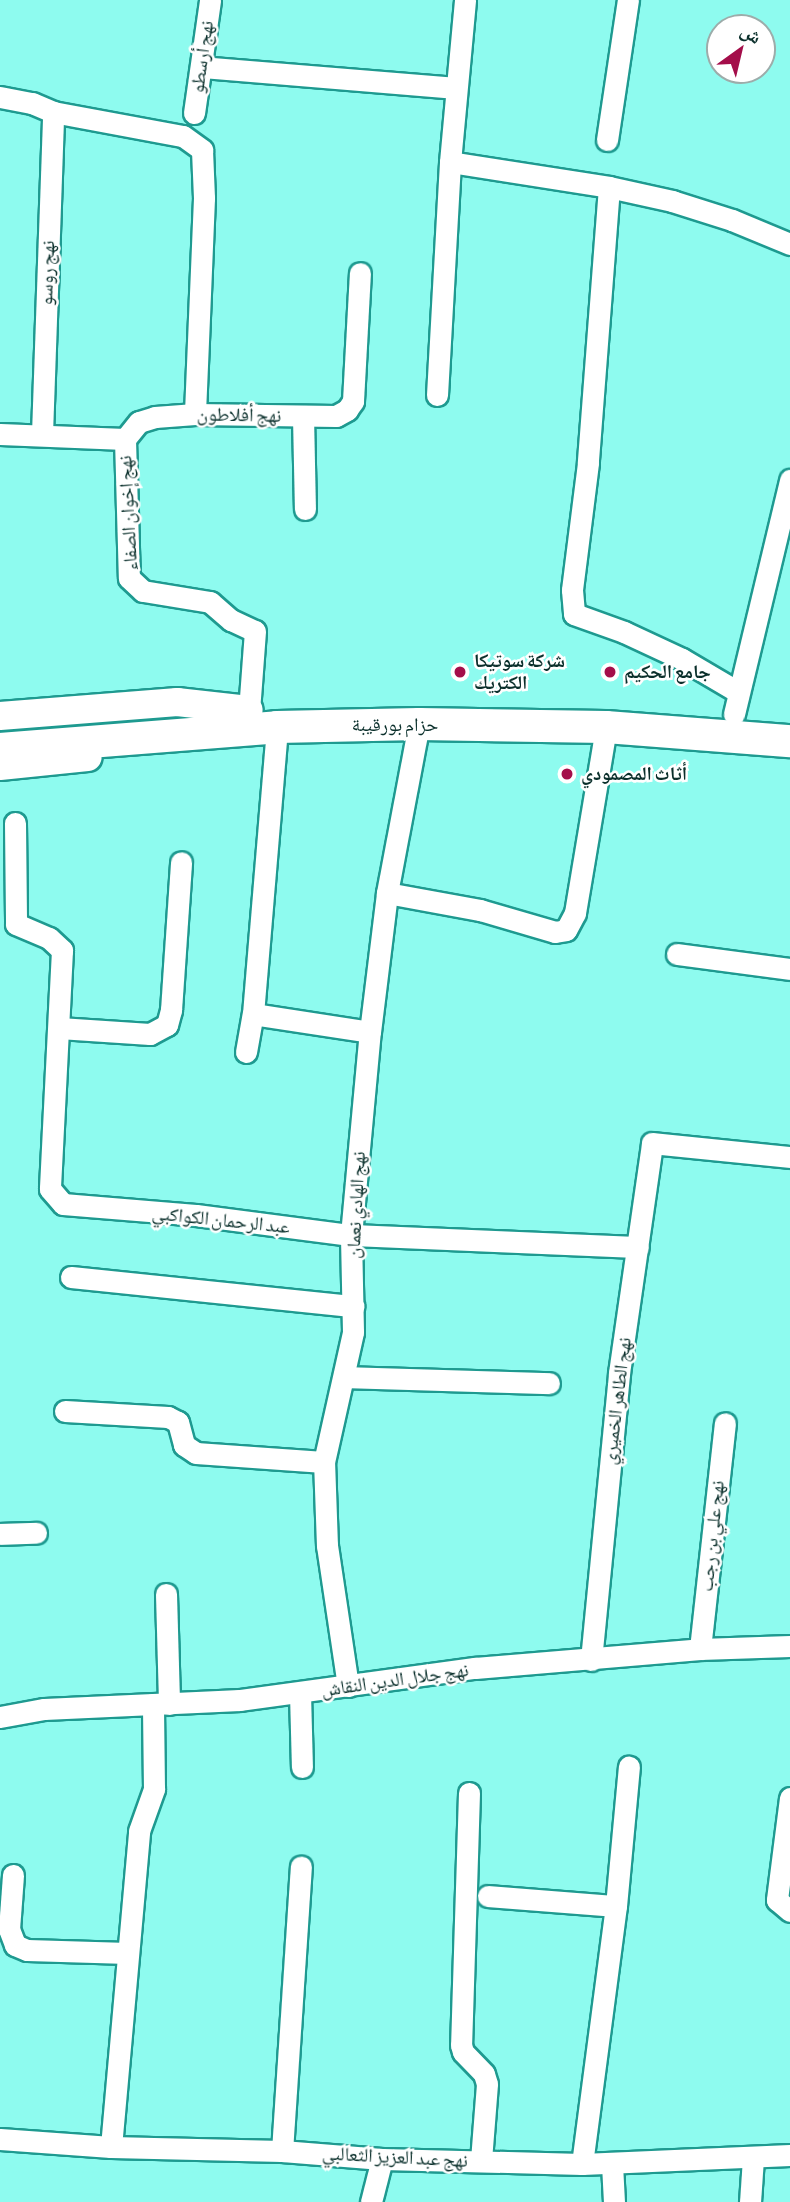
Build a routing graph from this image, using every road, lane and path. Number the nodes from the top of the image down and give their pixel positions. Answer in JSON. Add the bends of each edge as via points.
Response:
{"nodes":[{"id":1,"x":210,"y":0,"type":"edge"},
{"id":2,"x":465,"y":0,"type":"edge"},
{"id":3,"x":628,"y":0,"type":"edge"},
{"id":4,"x":201,"y":67,"type":"junction"},
{"id":5,"x":455,"y":88,"type":"junction"},
{"id":6,"x":0,"y":97,"type":"edge"},
{"id":7,"x":53,"y":112,"type":"junction"},
{"id":8,"x":194,"y":113,"type":"dead end"},
{"id":9,"x":607,"y":140,"type":"dead end"},
{"id":10,"x":450,"y":162,"type":"junction"},
{"id":11,"x":609,"y":187,"type":"junction"},
{"id":12,"x":790,"y":244,"type":"edge"},
{"id":13,"x":360,"y":273,"type":"dead end"},
{"id":14,"x":438,"y":395,"type":"dead end"},
{"id":15,"x":195,"y":414,"type":"junction"},
{"id":16,"x":303,"y":416,"type":"junction"},
{"id":17,"x":0,"y":434,"type":"edge"},
{"id":18,"x":42,"y":434,"type":"junction"},
{"id":19,"x":125,"y":439,"type":"junction"},
{"id":20,"x":790,"y":480,"type":"edge"},
{"id":21,"x":304,"y":509,"type":"dead end"},
{"id":22,"x":736,"y":703,"type":"junction"},
{"id":23,"x":0,"y":716,"type":"edge"},
{"id":24,"x":790,"y":721,"type":"edge"},
{"id":25,"x":257,"y":722,"type":"junction"},
{"id":26,"x":419,"y":724,"type":"junction"},
{"id":27,"x":606,"y":727,"type":"junction"},
{"id":28,"x":0,"y":729,"type":"edge"},
{"id":29,"x":790,"y":741,"type":"edge"},
{"id":30,"x":0,"y":749,"type":"edge"},
{"id":31,"x":0,"y":766,"type":"edge"},
{"id":32,"x":15,"y":823,"type":"dead end"},
{"id":33,"x":181,"y":862,"type":"dead end"},
{"id":34,"x":387,"y":893,"type":"junction"},
{"id":35,"x":677,"y":954,"type":"dead end"},
{"id":36,"x":790,"y":969,"type":"edge"},
{"id":37,"x":253,"y":1014,"type":"junction"},
{"id":38,"x":60,"y":1028,"type":"junction"},
{"id":39,"x":370,"y":1031,"type":"junction"},
{"id":40,"x":246,"y":1052,"type":"dead end"},
{"id":41,"x":790,"y":1157,"type":"edge"},
{"id":42,"x":351,"y":1235,"type":"junction"},
{"id":43,"x":638,"y":1247,"type":"junction"},
{"id":44,"x":71,"y":1277,"type":"dead end"},
{"id":45,"x":354,"y":1306,"type":"junction"},
{"id":46,"x":344,"y":1377,"type":"junction"},
{"id":47,"x":549,"y":1382,"type":"dead end"},
{"id":48,"x":65,"y":1411,"type":"dead end"},
{"id":49,"x":725,"y":1423,"type":"dead end"},
{"id":50,"x":324,"y":1462,"type":"junction"},
{"id":51,"x":0,"y":1534,"type":"edge"},
{"id":52,"x":36,"y":1534,"type":"dead end"},
{"id":53,"x":166,"y":1594,"type":"dead end"},
{"id":54,"x":790,"y":1646,"type":"edge"},
{"id":55,"x":700,"y":1649,"type":"junction"},
{"id":56,"x":591,"y":1660,"type":"junction"},
{"id":57,"x":348,"y":1686,"type":"junction"},
{"id":58,"x":300,"y":1693,"type":"junction"},
{"id":59,"x":161,"y":1704,"type":"junction"},
{"id":60,"x":0,"y":1717,"type":"edge"},
{"id":61,"x":302,"y":1767,"type":"dead end"},
{"id":62,"x":629,"y":1767,"type":"dead end"},
{"id":63,"x":469,"y":1793,"type":"dead end"},
{"id":64,"x":790,"y":1798,"type":"edge"},
{"id":65,"x":301,"y":1867,"type":"dead end"},
{"id":66,"x":13,"y":1875,"type":"dead end"},
{"id":67,"x":488,"y":1896,"type":"dead end"},
{"id":68,"x":616,"y":1906,"type":"junction"},
{"id":69,"x":790,"y":1911,"type":"edge"},
{"id":70,"x":128,"y":1953,"type":"junction"},
{"id":71,"x":0,"y":2139,"type":"edge"},
{"id":72,"x":111,"y":2147,"type":"junction"},
{"id":73,"x":282,"y":2151,"type":"junction"},
{"id":74,"x":790,"y":2155,"type":"edge"},
{"id":75,"x":753,"y":2158,"type":"junction"},
{"id":76,"x":382,"y":2159,"type":"junction"},
{"id":77,"x":481,"y":2161,"type":"junction"},
{"id":78,"x":582,"y":2164,"type":"junction"},
{"id":79,"x":612,"y":2164,"type":"junction"},
{"id":80,"x":371,"y":2202,"type":"edge"},
{"id":81,"x":614,"y":2202,"type":"edge"},
{"id":82,"x":750,"y":2202,"type":"edge"}],
"edges":[{"from":1,"to":4,"type":"street","name":"نهج أرسطو"},
{"from":2,"to":5,"type":"street"},
{"from":3,"to":9,"type":"street"},
{"from":4,"to":5,"type":"street"},
{"from":4,"to":8,"type":"street","name":"نهج أرسطو"},
{"from":5,"to":10,"type":"street"},
{"from":6,"to":7,"type":"street"},
{"from":7,"to":15,"type":"street","via":[[183,135],[202,150]]},
{"from":7,"to":18,"type":"street","name":"نهج روسو"},
{"from":10,"to":11,"type":"street"},
{"from":10,"to":14,"type":"street"},
{"from":11,"to":12,"type":"street","via":[[672,201]]},
{"from":11,"to":22,"type":"street","via":[[588,463],[572,590],[574,614],[682,659]]},
{"from":13,"to":16,"type":"street","name":"نهج أفلاطون","via":[[353,401],[336,416]]},
{"from":15,"to":16,"type":"street","name":"نهج أفلاطون"},
{"from":15,"to":19,"type":"street","name":"نهج أفلاطون","via":[[155,416],[139,422]]},
{"from":16,"to":21,"type":"street"},
{"from":17,"to":18,"type":"street"},
{"from":18,"to":19,"type":"street"},
{"from":19,"to":25,"type":"street","name":"نهج إخوان الصفاء","via":[[129,578],[143,591],[210,602],[231,620],[255,631]]},
{"from":20,"to":22,"type":"street"},
{"from":22,"to":24,"type":"highway","name":"حزام بورقيبة"},
{"from":22,"to":25,"type":"highway","name":"حزام بورقيبة"},
{"from":23,"to":25,"type":"main road","via":[[177,702]]},
{"from":25,"to":26,"type":"highway","name":"حزام بورقيبة"},
{"from":25,"to":28,"type":"highway","name":"حزام بورقيبة"},
{"from":25,"to":30,"type":"highway","name":"حزام بورقيبة"},
{"from":25,"to":31,"type":"main road","via":[[179,747]]},
{"from":25,"to":37,"type":"street"},
{"from":26,"to":27,"type":"highway","name":"حزام بورقيبة"},
{"from":26,"to":34,"type":"street","name":"نهج الهادي نعمان"},
{"from":27,"to":29,"type":"highway","name":"حزام بورقيبة"},
{"from":27,"to":34,"type":"street","via":[[575,913],[566,930],[555,932],[480,910]]},
{"from":32,"to":38,"type":"street","name":"عبد الرحمان الكواكبي","via":[[16,924],[49,938],[62,950]]},
{"from":33,"to":38,"type":"street","via":[[167,1025],[150,1034]]},
{"from":34,"to":39,"type":"street","name":"نهج الهادي نعمان"},
{"from":35,"to":36,"type":"street"},
{"from":37,"to":39,"type":"street"},
{"from":37,"to":40,"type":"street"},
{"from":38,"to":42,"type":"street","name":"عبد الرحمان الكواكبي","via":[[50,1189],[63,1204]]},
{"from":39,"to":42,"type":"street","name":"نهج الهادي نعمان"},
{"from":41,"to":43,"type":"street","name":"نهج الطاهر الخميري","via":[[652,1143]]},
{"from":42,"to":43,"type":"street","name":"عبد الرحمان الكواكبي"},
{"from":42,"to":45,"type":"street","name":"نهج الهادي نعمان"},
{"from":43,"to":56,"type":"street","name":"نهج الطاهر الخميري","via":[[619,1373]]},
{"from":44,"to":45,"type":"street"},
{"from":45,"to":46,"type":"street","name":"نهج الهادي نعمان"},
{"from":46,"to":47,"type":"street"},
{"from":46,"to":50,"type":"street","name":"نهج الهادي نعمان"},
{"from":48,"to":50,"type":"street","via":[[174,1419],[184,1445],[196,1452]]},
{"from":49,"to":55,"type":"street","name":"نهج علي بن رجب"},
{"from":50,"to":57,"type":"street","name":"نهج الهادي نعمان","via":[[327,1546]]},
{"from":51,"to":52,"type":"street"},
{"from":53,"to":59,"type":"street"},
{"from":54,"to":55,"type":"street","name":"نهج جلال الدين النقاش"},
{"from":55,"to":56,"type":"street","name":"نهج جلال الدين النقاش"},
{"from":56,"to":57,"type":"street","name":"نهج جلال الدين النقاش","via":[[475,1668]]},
{"from":57,"to":58,"type":"street","name":"نهج جلال الدين النقاش"},
{"from":58,"to":59,"type":"street","name":"نهج جلال الدين النقاش"},
{"from":58,"to":61,"type":"street"},
{"from":59,"to":60,"type":"street","name":"نهج جلال الدين النقاش","via":[[44,1709]]},
{"from":59,"to":70,"type":"street","via":[[154,1789],[139,1831]]},
{"from":62,"to":68,"type":"street"},
{"from":63,"to":77,"type":"street","via":[[461,2045],[487,2084]]},
{"from":64,"to":69,"type":"street","via":[[777,1900]]},
{"from":65,"to":73,"type":"street"},
{"from":66,"to":70,"type":"street","via":[[9,1929],[15,1945],[27,1950]]},
{"from":67,"to":68,"type":"street"},
{"from":68,"to":78,"type":"street"},
{"from":70,"to":72,"type":"street"},
{"from":71,"to":72,"type":"street","name":"نهج عبد العزيز الثعالبي"},
{"from":72,"to":73,"type":"street","name":"نهج عبد العزيز الثعالبي"},
{"from":73,"to":76,"type":"street","name":"نهج عبد العزيز الثعالبي"},
{"from":74,"to":75,"type":"street","name":"نهج عبد العزيز الثعالبي"},
{"from":75,"to":79,"type":"street","name":"نهج عبد العزيز الثعالبي"},
{"from":75,"to":82,"type":"street"},
{"from":76,"to":77,"type":"street","name":"نهج عبد العزيز الثعالبي"},
{"from":76,"to":80,"type":"street"},
{"from":77,"to":78,"type":"street","name":"نهج عبد العزيز الثعالبي"},
{"from":78,"to":79,"type":"street","name":"نهج عبد العزيز الثعالبي"},
{"from":79,"to":81,"type":"street"}]}
